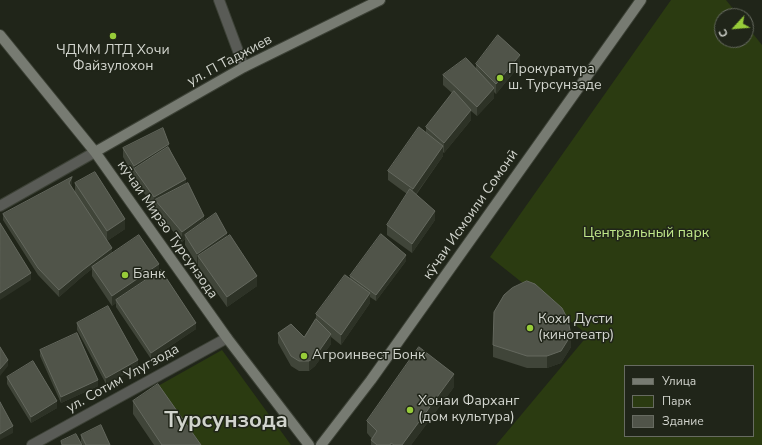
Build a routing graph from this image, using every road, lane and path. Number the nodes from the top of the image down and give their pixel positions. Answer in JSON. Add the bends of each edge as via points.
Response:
{"nodes":[{"id":1,"x":219,"y":0,"type":"edge"},
{"id":2,"x":380,"y":0,"type":"edge"},
{"id":3,"x":641,"y":0,"type":"edge"},
{"id":4,"x":0,"y":35,"type":"edge"},
{"id":5,"x":244,"y":67,"type":"junction"},
{"id":6,"x":95,"y":152,"type":"junction"},
{"id":7,"x":0,"y":206,"type":"edge"},
{"id":8,"x":227,"y":338,"type":"junction"},
{"id":9,"x":32,"y":445,"type":"edge"},
{"id":10,"x":309,"y":445,"type":"edge"},
{"id":11,"x":321,"y":445,"type":"edge"}],
"edges":[{"from":1,"to":5,"type":"street"},
{"from":2,"to":5,"type":"street","name":"ул. П Таджиев"},
{"from":3,"to":11,"type":"street","name":"кӯчаи Исмоили Сомонӣ","via":[[371,380]]},
{"from":4,"to":6,"type":"street","name":"кӯчаи Мирзо Турсунзода"},
{"from":5,"to":6,"type":"street","name":"ул. П Таджиев"},
{"from":6,"to":7,"type":"street"},
{"from":6,"to":8,"type":"street","name":"кӯчаи Мирзо Турсунзода"},
{"from":8,"to":9,"type":"street","name":"ул. Сотим Улугзода"},
{"from":8,"to":10,"type":"street","name":"кӯчаи Мирзо Турсунзода"}]}
